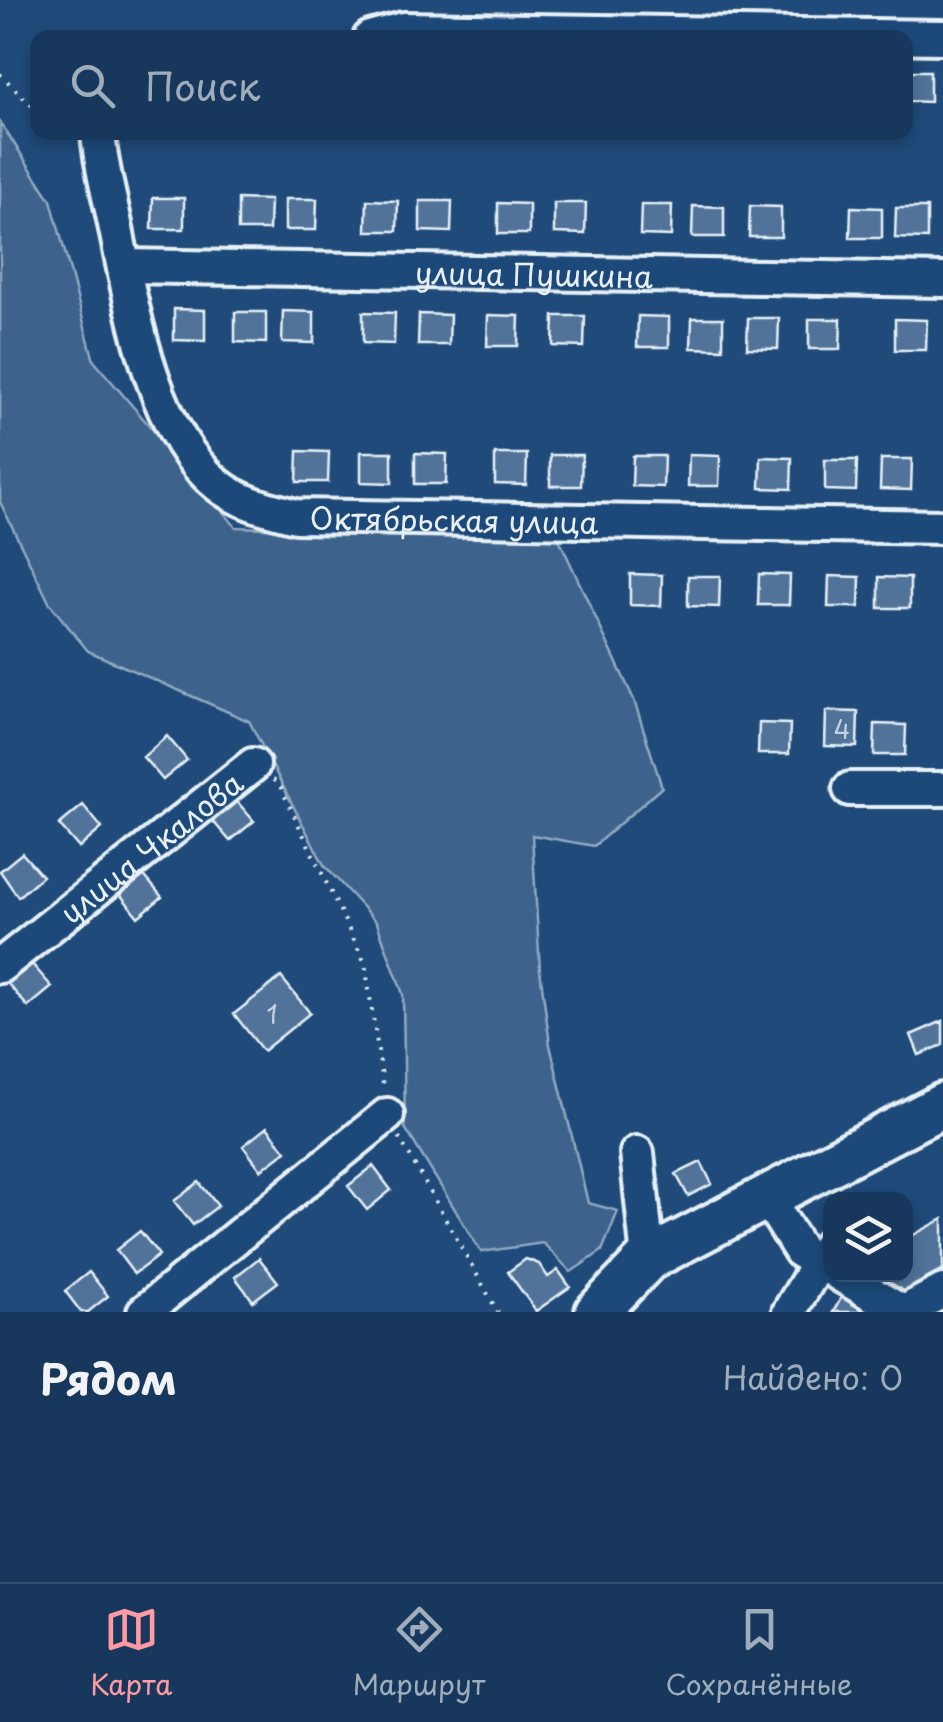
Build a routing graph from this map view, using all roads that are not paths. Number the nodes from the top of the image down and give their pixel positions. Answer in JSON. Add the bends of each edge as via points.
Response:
{"nodes":[{"id":1,"x":399,"y":30,"type":"edge"},
{"id":2,"x":470,"y":30,"type":"edge"},
{"id":3,"x":913,"y":37,"type":"edge"},
{"id":4,"x":943,"y":37,"type":"edge"},
{"id":5,"x":100,"y":140,"type":"edge"},
{"id":6,"x":124,"y":266,"type":"junction"},
{"id":7,"x":943,"y":280,"type":"edge"},
{"id":8,"x":943,"y":526,"type":"edge"},
{"id":9,"x":253,"y":765,"type":"road end"},
{"id":10,"x":850,"y":789,"type":"dead end"},
{"id":11,"x":943,"y":789,"type":"edge"},
{"id":12,"x":0,"y":966,"type":"edge"},
{"id":13,"x":943,"y":1105,"type":"edge"},
{"id":14,"x":387,"y":1116,"type":"road end"},
{"id":15,"x":638,"y":1153,"type":"dead end"},
{"id":16,"x":768,"y":1199,"type":"junction"},
{"id":17,"x":648,"y":1259,"type":"junction"},
{"id":18,"x":823,"y":1260,"type":"edge"},
{"id":19,"x":823,"y":1271,"type":"edge"},
{"id":20,"x":859,"y":1282,"type":"edge"},
{"id":21,"x":943,"y":1291,"type":"edge"},
{"id":22,"x":144,"y":1312,"type":"edge"},
{"id":23,"x":596,"y":1312,"type":"edge"},
{"id":24,"x":789,"y":1312,"type":"edge"},
{"id":25,"x":903,"y":1312,"type":"edge"}],
"edges":[{"from":1,"to":2,"type":"street"},
{"from":3,"to":4,"type":"street"},
{"from":5,"to":6,"type":"street","name":"Октябрьская улица"},
{"from":6,"to":7,"type":"street","name":"улица Пушкина"},
{"from":6,"to":8,"type":"street","name":"Октябрьская улица","via":[[140,346],[193,461],[220,487],[255,505],[296,516]]},
{"from":9,"to":12,"type":"street","name":"улица Чкалова"},
{"from":10,"to":11,"type":"street"},
{"from":13,"to":16,"type":"main road"},
{"from":14,"to":22,"type":"street"},
{"from":15,"to":17,"type":"street"},
{"from":16,"to":17,"type":"main road"},
{"from":16,"to":18,"type":"street","via":[[801,1252]]},
{"from":17,"to":23,"type":"main road"},
{"from":19,"to":24,"type":"street"},
{"from":20,"to":25,"type":"street"},
{"from":21,"to":25,"type":"street"}]}
